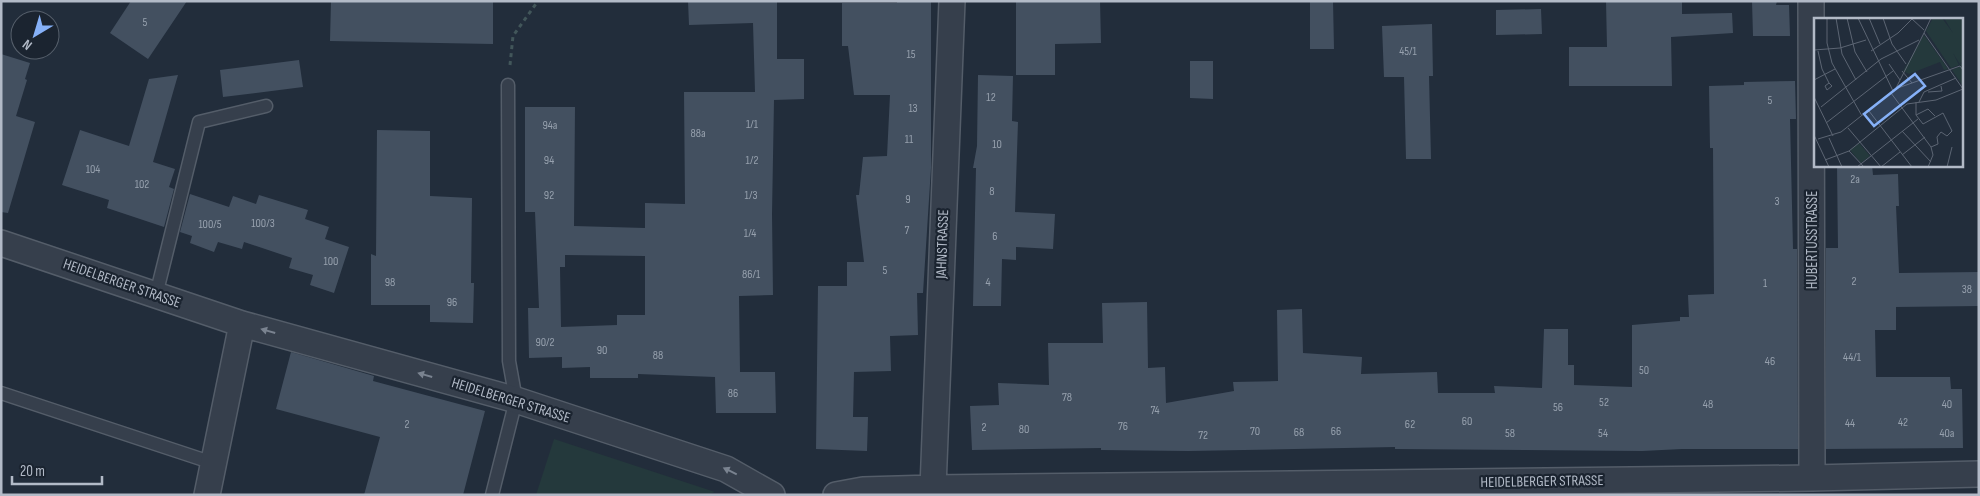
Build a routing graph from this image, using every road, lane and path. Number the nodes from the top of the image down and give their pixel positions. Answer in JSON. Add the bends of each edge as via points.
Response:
{"nodes":[{"id":1,"x":538,"y":1,"type":"edge"},
{"id":2,"x":952,"y":1,"type":"edge"},
{"id":3,"x":1811,"y":1,"type":"edge"},
{"id":4,"x":508,"y":85,"type":"joint"},
{"id":5,"x":266,"y":106,"type":"dead end"},
{"id":6,"x":1,"y":243,"type":"edge"},
{"id":7,"x":156,"y":295,"type":"junction"},
{"id":8,"x":242,"y":324,"type":"junction"},
{"id":9,"x":1,"y":393,"type":"edge"},
{"id":10,"x":516,"y":400,"type":"junction"},
{"id":11,"x":213,"y":463,"type":"junction"},
{"id":12,"x":1979,"y":474,"type":"edge"},
{"id":13,"x":1812,"y":478,"type":"junction"},
{"id":14,"x":933,"y":488,"type":"junction"},
{"id":15,"x":863,"y":493,"type":"edge"},
{"id":16,"x":206,"y":495,"type":"edge"},
{"id":17,"x":492,"y":495,"type":"edge"},
{"id":18,"x":772,"y":495,"type":"edge"},
{"id":19,"x":836,"y":495,"type":"edge"}],
"edges":[{"from":1,"to":4,"type":"path","via":[[513,36]]},
{"from":2,"to":14,"type":"street","name":"JAHNSTRASSE"},
{"from":3,"to":13,"type":"street","name":"HUBERTUSSTRASSE"},
{"from":4,"to":10,"type":"lane","via":[[509,361]]},
{"from":5,"to":7,"type":"lane","via":[[199,122]]},
{"from":6,"to":7,"type":"street","name":"HEIDELBERGER STRASSE"},
{"from":7,"to":8,"type":"street","name":"HEIDELBERGER STRASSE"},
{"from":10,"to":8,"type":"street","name":"HEIDELBERGER STRASSE","one_way":true},
{"from":8,"to":11,"type":"street"},
{"from":9,"to":11,"type":"lane"},
{"from":10,"to":17,"type":"lane"},
{"from":18,"to":10,"type":"street","name":"HEIDELBERGER STRASSE","one_way":true,"via":[[726,469]]},
{"from":11,"to":16,"type":"street"},
{"from":12,"to":13,"type":"street","name":"HEIDELBERGER STRASSE"},
{"from":13,"to":14,"type":"street","name":"HEIDELBERGER STRASSE"},
{"from":14,"to":15,"type":"street","name":"HEIDELBERGER STRASSE"},
{"from":15,"to":19,"type":"street","name":"HEIDELBERGER STRASSE"}]}
